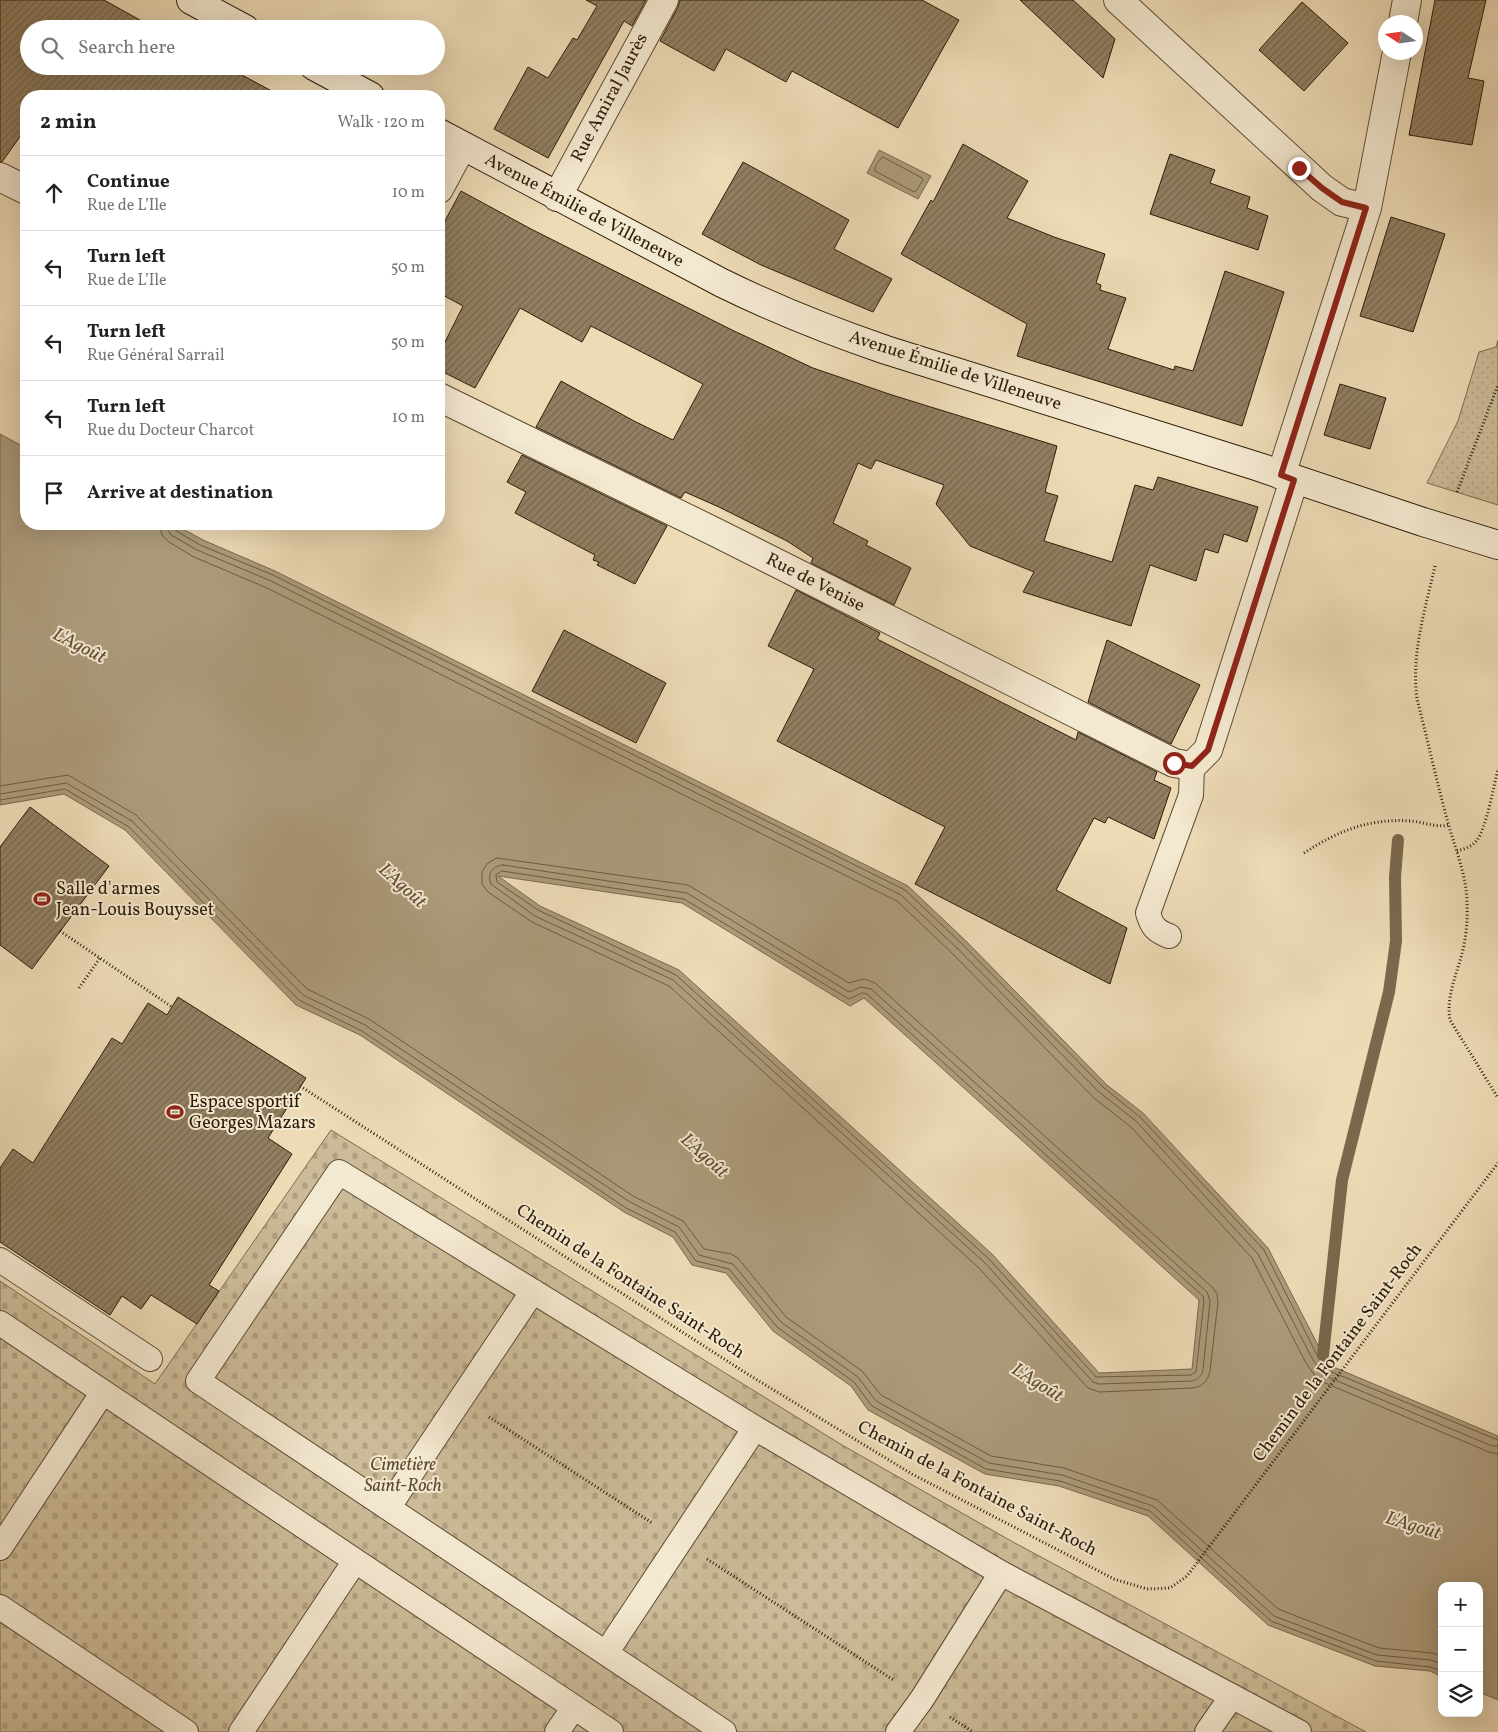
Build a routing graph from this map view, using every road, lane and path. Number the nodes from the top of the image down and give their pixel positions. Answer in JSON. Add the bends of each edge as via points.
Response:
{"nodes":[{"id":1,"x":192,"y":0,"type":"edge"},
{"id":2,"x":664,"y":0,"type":"edge"},
{"id":3,"x":1118,"y":0,"type":"edge"},
{"id":4,"x":1407,"y":0,"type":"edge"},
{"id":5,"x":1404,"y":15,"type":"edge"},
{"id":6,"x":229,"y":20,"type":"edge"},
{"id":7,"x":1395,"y":60,"type":"edge"},
{"id":8,"x":331,"y":75,"type":"edge"},
{"id":9,"x":359,"y":90,"type":"edge"},
{"id":10,"x":450,"y":140,"type":"edge"},
{"id":11,"x":445,"y":162,"type":"edge"},
{"id":12,"x":0,"y":177,"type":"edge"},
{"id":13,"x":20,"y":187,"type":"edge"},
{"id":14,"x":557,"y":197,"type":"junction"},
{"id":15,"x":1366,"y":208,"type":"junction"},
{"id":16,"x":1498,"y":385,"type":"edge"},
{"id":17,"x":445,"y":400,"type":"edge"},
{"id":18,"x":1288,"y":478,"type":"junction"},
{"id":19,"x":1457,"y":492,"type":"dead end"},
{"id":20,"x":1498,"y":545,"type":"edge"},
{"id":21,"x":1435,"y":566,"type":"dead end"},
{"id":22,"x":1192,"y":766,"type":"junction"},
{"id":23,"x":1498,"y":769,"type":"edge"},
{"id":24,"x":1449,"y":825,"type":"junction"},
{"id":25,"x":1457,"y":851,"type":"junction"},
{"id":26,"x":1304,"y":853,"type":"dead end"},
{"id":27,"x":60,"y":931,"type":"dead end"},
{"id":28,"x":1169,"y":936,"type":"dead end"},
{"id":29,"x":100,"y":958,"type":"junction"},
{"id":30,"x":79,"y":988,"type":"dead end"},
{"id":31,"x":172,"y":1007,"type":"dead end"},
{"id":32,"x":300,"y":1086,"type":"dead end"},
{"id":33,"x":1498,"y":1098,"type":"edge"},
{"id":34,"x":1498,"y":1163,"type":"edge"},
{"id":35,"x":0,"y":1260,"type":"edge"},
{"id":36,"x":533,"y":1292,"type":"junction"},
{"id":37,"x":0,"y":1324,"type":"edge"},
{"id":38,"x":150,"y":1359,"type":"dead end"},
{"id":39,"x":103,"y":1392,"type":"junction"},
{"id":40,"x":461,"y":1399,"type":"junction"},
{"id":41,"x":754,"y":1428,"type":"junction"},
{"id":42,"x":388,"y":1508,"type":"junction"},
{"id":43,"x":680,"y":1541,"type":"junction"},
{"id":44,"x":0,"y":1548,"type":"edge"},
{"id":45,"x":355,"y":1561,"type":"junction"},
{"id":46,"x":1001,"y":1573,"type":"junction"},
{"id":47,"x":0,"y":1607,"type":"edge"},
{"id":48,"x":606,"y":1653,"type":"junction"},
{"id":49,"x":1232,"y":1696,"type":"junction"},
{"id":50,"x":922,"y":1699,"type":"junction"},
{"id":51,"x":574,"y":1707,"type":"junction"},
{"id":52,"x":186,"y":1732,"type":"edge"},
{"id":53,"x":241,"y":1732,"type":"edge"},
{"id":54,"x":557,"y":1732,"type":"edge"},
{"id":55,"x":611,"y":1732,"type":"edge"},
{"id":56,"x":724,"y":1732,"type":"edge"},
{"id":57,"x":898,"y":1732,"type":"edge"},
{"id":58,"x":973,"y":1732,"type":"edge"},
{"id":59,"x":1207,"y":1732,"type":"edge"},
{"id":60,"x":1299,"y":1732,"type":"edge"}],
"edges":[{"from":1,"to":6,"type":"street"},
{"from":2,"to":14,"type":"street","name":"Rue Amiral Jaurès"},
{"from":3,"to":15,"type":"street","via":[[1322,188],[1342,202]]},
{"from":4,"to":5,"type":"street"},
{"from":7,"to":15,"type":"street"},
{"from":8,"to":9,"type":"street"},
{"from":10,"to":11,"type":"street"},
{"from":10,"to":14,"type":"street","name":"Avenue Émilie de Villeneuve"},
{"from":12,"to":13,"type":"street"},
{"from":14,"to":18,"type":"street","name":"Avenue Émilie de Villeneuve","via":[[722,283],[839,334]]},
{"from":15,"to":18,"type":"street"},
{"from":16,"to":19,"type":"path"},
{"from":17,"to":22,"type":"street","name":"Rue de Venise","via":[[1174,763]]},
{"from":18,"to":20,"type":"street","name":"Avenue Émilie de Villeneuve"},
{"from":18,"to":22,"type":"street","via":[[1208,750]]},
{"from":21,"to":24,"type":"path","via":[[1414,680]]},
{"from":22,"to":28,"type":"lane","via":[[1191,795],[1148,913],[1158,932]]},
{"from":23,"to":25,"type":"path","via":[[1477,841]]},
{"from":24,"to":25,"type":"path"},
{"from":24,"to":26,"type":"path","via":[[1439,827],[1410,821],[1349,828]]},
{"from":25,"to":33,"type":"path","via":[[1466,894],[1467,920],[1448,1008],[1450,1020]]},
{"from":27,"to":29,"type":"path"},
{"from":29,"to":30,"type":"path"},
{"from":29,"to":31,"type":"path"},
{"from":32,"to":34,"type":"path","name":"Chemin de la Fontaine Saint-Roch","via":[[750,1375],[912,1474],[1114,1579],[1147,1589],[1170,1588],[1187,1576]]},
{"from":35,"to":38,"type":"lane"},
{"from":36,"to":40,"type":"lane"},
{"from":36,"to":41,"type":"lane"},
{"from":36,"to":42,"type":"lane","via":[[339,1172],[198,1380]]},
{"from":37,"to":39,"type":"lane"},
{"from":39,"to":44,"type":"lane"},
{"from":39,"to":45,"type":"lane"},
{"from":40,"to":42,"type":"lane"},
{"from":40,"to":43,"type":"path"},
{"from":41,"to":43,"type":"lane"},
{"from":41,"to":46,"type":"lane"},
{"from":42,"to":48,"type":"lane"},
{"from":43,"to":48,"type":"lane"},
{"from":43,"to":50,"type":"path"},
{"from":45,"to":51,"type":"lane"},
{"from":45,"to":53,"type":"lane"},
{"from":46,"to":49,"type":"lane"},
{"from":46,"to":50,"type":"lane"},
{"from":47,"to":52,"type":"lane"},
{"from":48,"to":56,"type":"lane"},
{"from":49,"to":59,"type":"lane"},
{"from":49,"to":60,"type":"lane"},
{"from":50,"to":57,"type":"lane"},
{"from":50,"to":58,"type":"path"},
{"from":51,"to":54,"type":"lane"},
{"from":51,"to":55,"type":"lane"}]}
